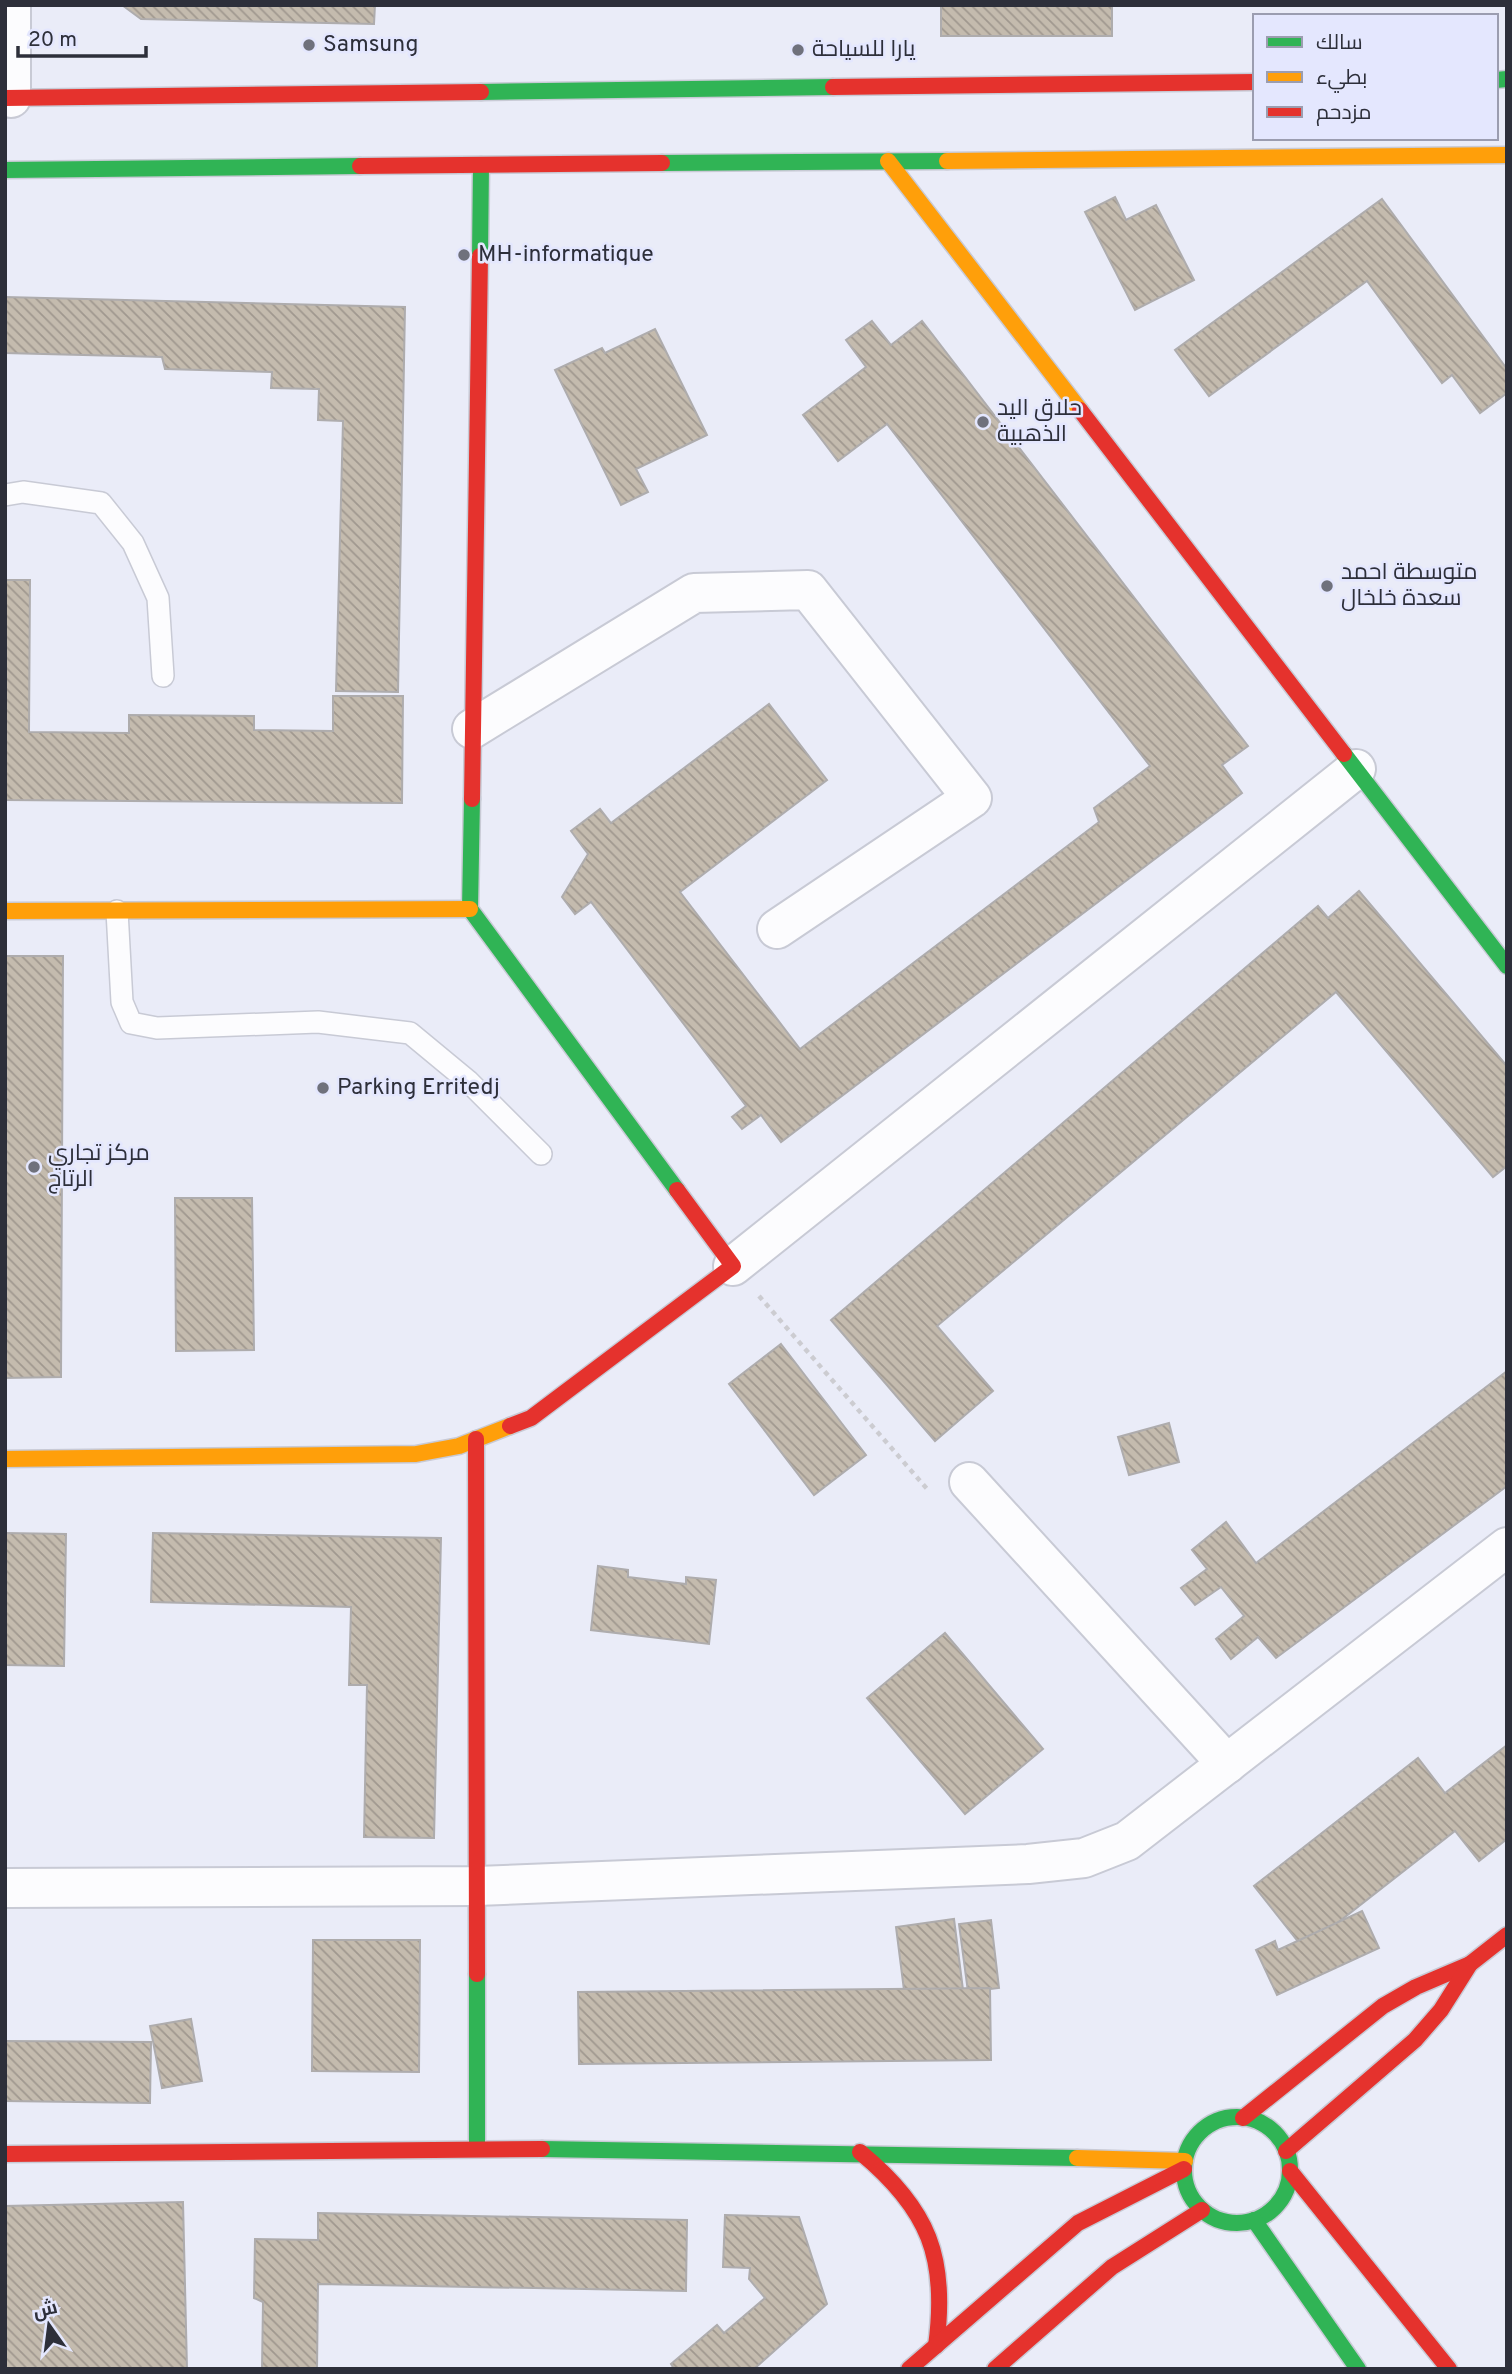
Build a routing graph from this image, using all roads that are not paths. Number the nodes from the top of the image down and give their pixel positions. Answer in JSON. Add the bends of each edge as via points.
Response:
{"nodes":[{"id":1,"x":11,"y":5,"type":"edge"},
{"id":2,"x":1253,"y":82,"type":"edge"},
{"id":3,"x":8,"y":98,"type":"edge"},
{"id":4,"x":1507,"y":155,"type":"edge"},
{"id":5,"x":888,"y":161,"type":"junction"},
{"id":6,"x":481,"y":165,"type":"junction"},
{"id":7,"x":5,"y":170,"type":"edge"},
{"id":8,"x":5,"y":495,"type":"edge"},
{"id":9,"x":163,"y":676,"type":"dead end"},
{"id":10,"x":472,"y":729,"type":"junction"},
{"id":11,"x":1356,"y":769,"type":"junction"},
{"id":12,"x":470,"y":909,"type":"junction"},
{"id":13,"x":5,"y":911,"type":"edge"},
{"id":14,"x":117,"y":911,"type":"junction"},
{"id":15,"x":777,"y":929,"type":"dead end"},
{"id":16,"x":1507,"y":966,"type":"edge"},
{"id":17,"x":541,"y":1154,"type":"dead end"},
{"id":18,"x":733,"y":1266,"type":"junction"},
{"id":19,"x":476,"y":1439,"type":"junction"},
{"id":20,"x":5,"y":1459,"type":"edge"},
{"id":21,"x":969,"y":1482,"type":"road end"},
{"id":22,"x":1507,"y":1547,"type":"edge"},
{"id":23,"x":1227,"y":1764,"type":"junction"},
{"id":24,"x":477,"y":1886,"type":"junction"},
{"id":25,"x":5,"y":1888,"type":"edge"},
{"id":26,"x":1507,"y":1935,"type":"edge"},
{"id":27,"x":1470,"y":1964,"type":"junction"},
{"id":28,"x":1243,"y":2118,"type":"junction"},
{"id":29,"x":477,"y":2148,"type":"junction"},
{"id":30,"x":1286,"y":2151,"type":"junction"},
{"id":31,"x":860,"y":2152,"type":"junction"},
{"id":32,"x":5,"y":2154,"type":"edge"},
{"id":33,"x":1184,"y":2165,"type":"junction"},
{"id":34,"x":1290,"y":2171,"type":"junction"},
{"id":35,"x":1202,"y":2210,"type":"junction"},
{"id":36,"x":1254,"y":2220,"type":"junction"},
{"id":37,"x":936,"y":2346,"type":"junction"},
{"id":38,"x":909,"y":2369,"type":"edge"},
{"id":39,"x":995,"y":2369,"type":"edge"},
{"id":40,"x":1358,"y":2369,"type":"edge"},
{"id":41,"x":1449,"y":2369,"type":"edge"}],
"edges":[{"from":1,"to":3,"type":"street"},
{"from":2,"to":3,"type":"main road"},
{"from":4,"to":5,"type":"main road"},
{"from":5,"to":6,"type":"main road"},
{"from":5,"to":11,"type":"main road"},
{"from":6,"to":7,"type":"main road"},
{"from":6,"to":10,"type":"main road"},
{"from":8,"to":9,"type":"lane","via":[[23,492],[101,503],[133,543],[158,597]]},
{"from":10,"to":12,"type":"main road"},
{"from":10,"to":15,"type":"street","via":[[694,593],[808,590],[972,798]]},
{"from":11,"to":16,"type":"main road"},
{"from":11,"to":18,"type":"street"},
{"from":12,"to":14,"type":"main road"},
{"from":12,"to":18,"type":"main road"},
{"from":13,"to":14,"type":"main road"},
{"from":14,"to":17,"type":"lane","via":[[122,1002],[131,1023],[157,1028],[318,1021],[410,1033],[468,1081]]},
{"from":18,"to":19,"type":"main road","via":[[531,1418]]},
{"from":19,"to":20,"type":"main road","via":[[416,1454]]},
{"from":19,"to":24,"type":"main road"},
{"from":21,"to":23,"type":"street"},
{"from":22,"to":23,"type":"street"},
{"from":23,"to":24,"type":"street","via":[[1127,1841],[1084,1858]]},
{"from":24,"to":25,"type":"street"},
{"from":24,"to":29,"type":"main road"},
{"from":26,"to":27,"type":"main road"},
{"from":27,"to":28,"type":"main road","via":[[1383,2006]]},
{"from":27,"to":30,"type":"main road","via":[[1422,2032]]},
{"from":28,"to":30,"type":"main road","via":[[1269,2128]]},
{"from":28,"to":33,"type":"main road","via":[[1229,2118],[1205,2129],[1195,2137]]},
{"from":29,"to":31,"type":"main road"},
{"from":29,"to":32,"type":"main road"},
{"from":30,"to":34,"type":"main road"},
{"from":31,"to":33,"type":"main road"},
{"from":31,"to":37,"type":"main road","via":[[907,2194],[936,2251],[942,2283]]},
{"from":33,"to":35,"type":"main road","via":[[1189,2192]]},
{"from":33,"to":37,"type":"main road","via":[[1078,2223]]},
{"from":34,"to":36,"type":"main road","via":[[1283,2195]]},
{"from":34,"to":41,"type":"main road"},
{"from":35,"to":36,"type":"main road","via":[[1227,2222]]},
{"from":35,"to":39,"type":"main road","via":[[1112,2267]]},
{"from":36,"to":40,"type":"main road"},
{"from":37,"to":38,"type":"main road"}]}
